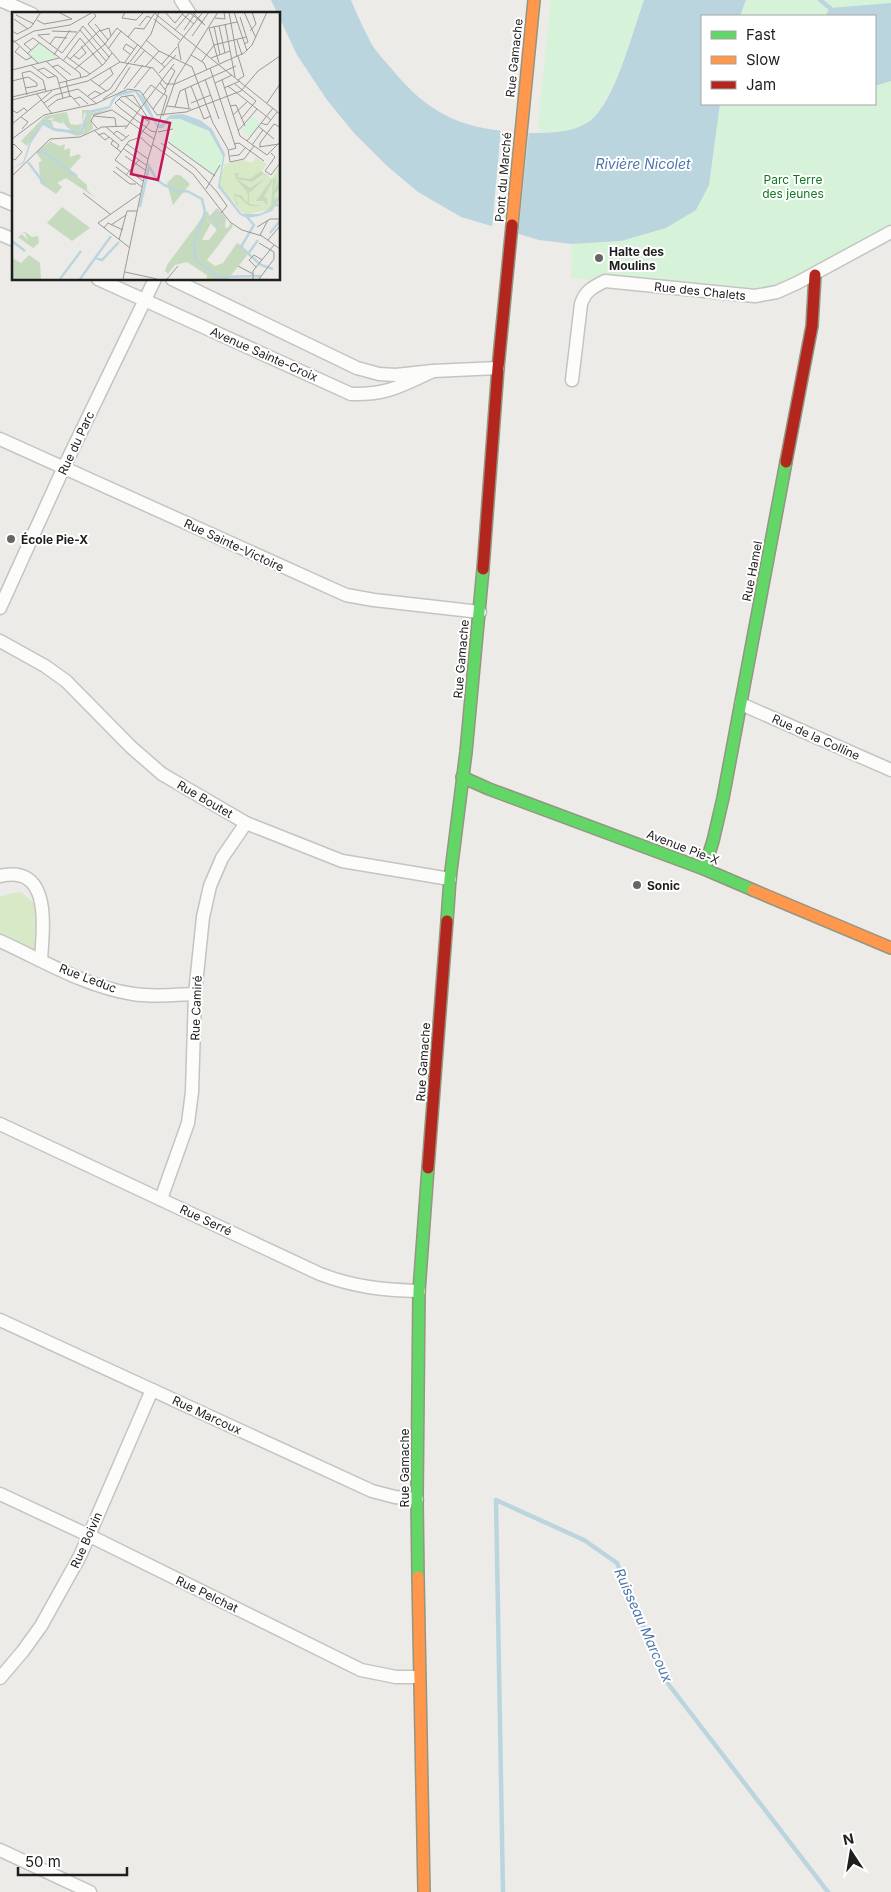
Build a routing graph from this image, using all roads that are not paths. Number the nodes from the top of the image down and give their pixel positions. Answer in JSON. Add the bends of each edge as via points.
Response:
{"nodes":[{"id":1,"x":0,"y":0,"type":"edge"},
{"id":2,"x":181,"y":0,"type":"edge"},
{"id":3,"x":534,"y":0,"type":"edge"},
{"id":4,"x":27,"y":12,"type":"edge"},
{"id":5,"x":189,"y":12,"type":"edge"},
{"id":6,"x":521,"y":120,"type":"joint"},
{"id":7,"x":0,"y":199,"type":"edge"},
{"id":8,"x":12,"y":204,"type":"edge"},
{"id":9,"x":891,"y":232,"type":"edge"},
{"id":10,"x":0,"y":234,"type":"edge"},
{"id":11,"x":511,"y":237,"type":"joint"},
{"id":12,"x":12,"y":239,"type":"edge"},
{"id":13,"x":815,"y":275,"type":"junction"},
{"id":14,"x":100,"y":280,"type":"edge"},
{"id":15,"x":155,"y":280,"type":"edge"},
{"id":16,"x":174,"y":280,"type":"edge"},
{"id":17,"x":144,"y":300,"type":"junction"},
{"id":18,"x":498,"y":368,"type":"junction"},
{"id":19,"x":433,"y":371,"type":"junction"},
{"id":20,"x":572,"y":380,"type":"dead end"},
{"id":21,"x":0,"y":438,"type":"edge"},
{"id":22,"x":64,"y":467,"type":"junction"},
{"id":23,"x":0,"y":608,"type":"edge"},
{"id":24,"x":480,"y":612,"type":"junction"},
{"id":25,"x":0,"y":641,"type":"edge"},
{"id":26,"x":741,"y":704,"type":"junction"},
{"id":27,"x":891,"y":770,"type":"edge"},
{"id":28,"x":462,"y":777,"type":"junction"},
{"id":29,"x":246,"y":823,"type":"junction"},
{"id":30,"x":704,"y":869,"type":"junction"},
{"id":31,"x":0,"y":876,"type":"edge"},
{"id":32,"x":450,"y":879,"type":"junction"},
{"id":33,"x":0,"y":941,"type":"edge"},
{"id":34,"x":891,"y":948,"type":"edge"},
{"id":35,"x":41,"y":960,"type":"junction"},
{"id":36,"x":194,"y":994,"type":"junction"},
{"id":37,"x":0,"y":1124,"type":"edge"},
{"id":38,"x":161,"y":1199,"type":"junction"},
{"id":39,"x":419,"y":1291,"type":"junction"},
{"id":40,"x":0,"y":1320,"type":"edge"},
{"id":41,"x":152,"y":1390,"type":"junction"},
{"id":42,"x":0,"y":1494,"type":"edge"},
{"id":43,"x":417,"y":1499,"type":"junction"},
{"id":44,"x":88,"y":1535,"type":"junction"},
{"id":45,"x":2,"y":1672,"type":"edge"},
{"id":46,"x":419,"y":1677,"type":"junction"},
{"id":47,"x":0,"y":1850,"type":"edge"},
{"id":48,"x":90,"y":1892,"type":"edge"},
{"id":49,"x":424,"y":1892,"type":"edge"}],
"edges":[{"from":1,"to":4,"type":"street"},
{"from":2,"to":5,"type":"street"},
{"from":3,"to":6,"type":"street","name":"Rue Gamache"},
{"from":6,"to":11,"type":"street","name":"Pont du Marché"},
{"from":7,"to":8,"type":"street"},
{"from":9,"to":13,"type":"street","name":"Rue des Chalets"},
{"from":10,"to":12,"type":"street"},
{"from":11,"to":18,"type":"street","name":"Rue Gamache"},
{"from":13,"to":20,"type":"street","name":"Rue des Chalets","via":[[777,292],[755,296],[605,281],[591,287],[583,295],[581,304]]},
{"from":13,"to":26,"type":"street","name":"Rue Hamel","via":[[812,326]]},
{"from":14,"to":17,"type":"street","name":"Avenue Sainte-Croix"},
{"from":15,"to":17,"type":"street","name":"Rue du Parc"},
{"from":16,"to":19,"type":"street","name":"Avenue Sainte-Croix","via":[[357,368],[396,375]]},
{"from":17,"to":19,"type":"street","name":"Avenue Sainte-Croix","via":[[351,394],[392,390]]},
{"from":17,"to":22,"type":"street","name":"Rue du Parc"},
{"from":18,"to":19,"type":"street","name":"Avenue Sainte-Croix"},
{"from":18,"to":24,"type":"street","name":"Rue Gamache"},
{"from":21,"to":22,"type":"street","name":"Rue Sainte-Victoire"},
{"from":22,"to":23,"type":"street","name":"Rue du Parc"},
{"from":22,"to":24,"type":"street","name":"Rue Sainte-Victoire","via":[[346,596]]},
{"from":24,"to":28,"type":"street","name":"Rue Gamache"},
{"from":25,"to":29,"type":"street","name":"Rue Boutet","via":[[66,681],[162,774]]},
{"from":26,"to":27,"type":"street","name":"Rue de la Colline"},
{"from":26,"to":30,"type":"street","name":"Rue Hamel","via":[[724,798]]},
{"from":28,"to":30,"type":"street","name":"Avenue Pie-X"},
{"from":28,"to":32,"type":"street","name":"Rue Gamache"},
{"from":29,"to":32,"type":"street","name":"Rue Boutet","via":[[342,861]]},
{"from":29,"to":36,"type":"street","name":"Rue Camiré","via":[[222,858],[210,886]]},
{"from":30,"to":34,"type":"street","name":"Avenue Pie-X"},
{"from":31,"to":35,"type":"street","via":[[21,874],[30,878],[37,888],[43,930]]},
{"from":32,"to":39,"type":"street","name":"Rue Gamache"},
{"from":33,"to":35,"type":"street","name":"Rue Leduc"},
{"from":35,"to":36,"type":"street","name":"Rue Leduc","via":[[100,985],[133,994]]},
{"from":36,"to":38,"type":"street","name":"Rue Camiré","via":[[192,1092],[188,1123]]},
{"from":37,"to":38,"type":"street","name":"Rue Serré"},
{"from":38,"to":39,"type":"street","name":"Rue Serré","via":[[343,1283],[376,1290]]},
{"from":39,"to":43,"type":"street","name":"Rue Gamache"},
{"from":40,"to":41,"type":"street","name":"Rue Marcoux"},
{"from":41,"to":43,"type":"street","name":"Rue Marcoux","via":[[372,1491]]},
{"from":41,"to":44,"type":"street","name":"Rue Boivin"},
{"from":42,"to":44,"type":"street","name":"Rue Pelchat"},
{"from":43,"to":46,"type":"street","name":"Rue Gamache"},
{"from":44,"to":45,"type":"street","name":"Rue Boivin","via":[[80,1556],[40,1626]]},
{"from":44,"to":46,"type":"street","name":"Rue Pelchat","via":[[361,1670]]},
{"from":46,"to":49,"type":"street","name":"Rue Gamache"},
{"from":47,"to":48,"type":"street"}]}
